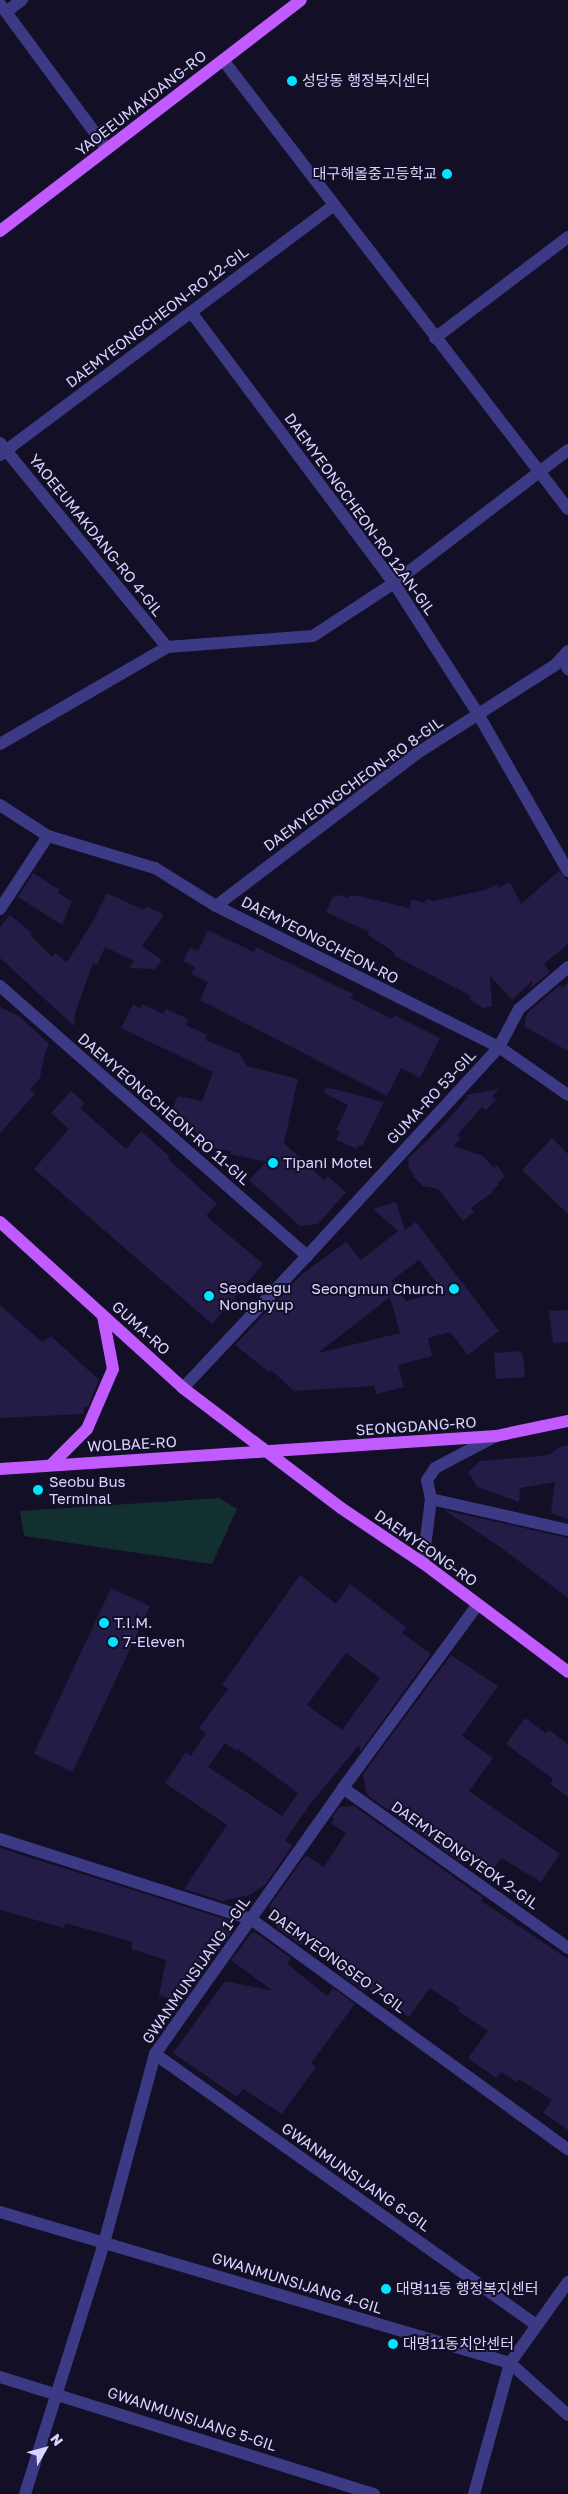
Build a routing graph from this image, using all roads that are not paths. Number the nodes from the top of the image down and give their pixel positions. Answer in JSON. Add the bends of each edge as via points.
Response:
{"nodes":[{"id":1,"x":22,"y":0,"type":"edge"},
{"id":2,"x":301,"y":0,"type":"edge"},
{"id":3,"x":3,"y":8,"type":"edge"},
{"id":4,"x":223,"y":60,"type":"junction"},
{"id":5,"x":108,"y":149,"type":"junction"},
{"id":6,"x":334,"y":205,"type":"junction"},
{"id":7,"x":0,"y":231,"type":"edge"},
{"id":8,"x":568,"y":237,"type":"edge"},
{"id":9,"x":191,"y":312,"type":"junction"},
{"id":10,"x":435,"y":338,"type":"junction"},
{"id":11,"x":2,"y":449,"type":"edge"},
{"id":12,"x":568,"y":450,"type":"edge"},
{"id":13,"x":538,"y":472,"type":"junction"},
{"id":14,"x":568,"y":509,"type":"edge"},
{"id":15,"x":394,"y":583,"type":"junction"},
{"id":16,"x":167,"y":647,"type":"junction"},
{"id":17,"x":566,"y":659,"type":"edge"},
{"id":18,"x":478,"y":714,"type":"junction"},
{"id":19,"x":0,"y":744,"type":"edge"},
{"id":20,"x":0,"y":806,"type":"edge"},
{"id":21,"x":48,"y":836,"type":"junction"},
{"id":22,"x":568,"y":871,"type":"edge"},
{"id":23,"x":216,"y":906,"type":"junction"},
{"id":24,"x":0,"y":909,"type":"edge"},
{"id":25,"x":568,"y":967,"type":"edge"},
{"id":26,"x":0,"y":986,"type":"edge"},
{"id":27,"x":499,"y":1047,"type":"junction"},
{"id":28,"x":568,"y":1095,"type":"edge"},
{"id":29,"x":0,"y":1222,"type":"edge"},
{"id":30,"x":308,"y":1256,"type":"junction"},
{"id":31,"x":103,"y":1316,"type":"junction"},
{"id":32,"x":183,"y":1388,"type":"junction"},
{"id":33,"x":568,"y":1421,"type":"edge"},
{"id":34,"x":496,"y":1436,"type":"junction"},
{"id":35,"x":265,"y":1451,"type":"junction"},
{"id":36,"x":52,"y":1464,"type":"junction"},
{"id":37,"x":0,"y":1469,"type":"edge"},
{"id":38,"x":431,"y":1499,"type":"junction"},
{"id":39,"x":568,"y":1530,"type":"edge"},
{"id":40,"x":423,"y":1563,"type":"junction"},
{"id":41,"x":478,"y":1604,"type":"junction"},
{"id":42,"x":568,"y":1672,"type":"edge"},
{"id":43,"x":342,"y":1788,"type":"junction"},
{"id":44,"x":0,"y":1839,"type":"edge"},
{"id":45,"x":251,"y":1919,"type":"junction"},
{"id":46,"x":568,"y":1948,"type":"edge"},
{"id":47,"x":155,"y":2054,"type":"junction"},
{"id":48,"x":568,"y":2149,"type":"edge"},
{"id":49,"x":0,"y":2212,"type":"edge"},
{"id":50,"x":104,"y":2243,"type":"junction"},
{"id":51,"x":568,"y":2282,"type":"edge"},
{"id":52,"x":537,"y":2325,"type":"junction"},
{"id":53,"x":510,"y":2363,"type":"junction"},
{"id":54,"x":0,"y":2377,"type":"edge"},
{"id":55,"x":57,"y":2394,"type":"junction"},
{"id":56,"x":568,"y":2415,"type":"edge"},
{"id":57,"x":25,"y":2494,"type":"edge"},
{"id":58,"x":374,"y":2494,"type":"edge"},
{"id":59,"x":474,"y":2494,"type":"edge"}],
"edges":[{"from":1,"to":3,"type":"street"},
{"from":2,"to":4,"type":"main road","name":"YAOEEUMAKDANG-RO"},
{"from":3,"to":5,"type":"street"},
{"from":4,"to":5,"type":"main road","name":"YAOEEUMAKDANG-RO"},
{"from":4,"to":6,"type":"street"},
{"from":5,"to":7,"type":"main road","name":"YAOEEUMAKDANG-RO"},
{"from":6,"to":9,"type":"street","name":"DAEMYEONGCHEON-RO 12-GIL"},
{"from":6,"to":10,"type":"street"},
{"from":8,"to":10,"type":"street"},
{"from":9,"to":11,"type":"street","name":"DAEMYEONGCHEON-RO 12-GIL"},
{"from":9,"to":15,"type":"street","name":"DAEMYEONGCHEON-RO 12AN-GIL"},
{"from":10,"to":13,"type":"street"},
{"from":11,"to":16,"type":"street","name":"YAOEEUMAKDANG-RO 4-GIL"},
{"from":12,"to":13,"type":"street"},
{"from":13,"to":14,"type":"street"},
{"from":13,"to":15,"type":"street"},
{"from":15,"to":16,"type":"street","via":[[313,636]]},
{"from":15,"to":18,"type":"street","name":"DAEMYEONGCHEON-RO 12AN-GIL"},
{"from":16,"to":19,"type":"street"},
{"from":17,"to":18,"type":"street","name":"DAEMYEONGCHEON-RO 8-GIL"},
{"from":18,"to":22,"type":"street","name":"DAEMYEONGCHEON-RO 12AN-GIL"},
{"from":18,"to":23,"type":"street","name":"DAEMYEONGCHEON-RO 8-GIL","via":[[416,754]]},
{"from":20,"to":21,"type":"street","name":"DAEMYEONGCHEON-RO"},
{"from":21,"to":23,"type":"street","name":"DAEMYEONGCHEON-RO","via":[[155,868]]},
{"from":21,"to":24,"type":"street"},
{"from":23,"to":27,"type":"street","name":"DAEMYEONGCHEON-RO"},
{"from":25,"to":27,"type":"street","name":"GUMA-RO 53-GIL","via":[[519,1009]]},
{"from":26,"to":30,"type":"street","name":"DAEMYEONGCHEON-RO 11-GIL"},
{"from":27,"to":28,"type":"street","name":"DAEMYEONGCHEON-RO"},
{"from":27,"to":30,"type":"street","name":"GUMA-RO 53-GIL"},
{"from":29,"to":31,"type":"main road","name":"GUMA-RO"},
{"from":30,"to":32,"type":"street","name":"GUMA-RO 53-GIL"},
{"from":31,"to":32,"type":"main road","name":"GUMA-RO"},
{"from":31,"to":36,"type":"main road","via":[[113,1369],[87,1429]]},
{"from":32,"to":35,"type":"main road","name":"GUMA-RO"},
{"from":33,"to":34,"type":"main road","name":"SEONGDANG-RO"},
{"from":34,"to":35,"type":"main road","name":"SEONGDANG-RO"},
{"from":34,"to":38,"type":"street","via":[[435,1468],[426,1480]]},
{"from":35,"to":36,"type":"main road","name":"WOLBAE-RO"},
{"from":35,"to":40,"type":"main road","name":"DAEMYEONG-RO","via":[[341,1508]]},
{"from":36,"to":37,"type":"main road","name":"WOLBAE-RO"},
{"from":38,"to":39,"type":"street"},
{"from":38,"to":40,"type":"street"},
{"from":40,"to":41,"type":"main road","name":"DAEMYEONG-RO"},
{"from":41,"to":42,"type":"main road","name":"DAEMYEONG-RO"},
{"from":41,"to":43,"type":"street","name":"GWANMUNSIJANG 1-GIL"},
{"from":43,"to":45,"type":"street","name":"GWANMUNSIJANG 1-GIL"},
{"from":43,"to":46,"type":"street","name":"DAEMYEONGYEOK 2-GIL"},
{"from":44,"to":45,"type":"street","name":"DAEMYEONGSEO 7-GIL"},
{"from":45,"to":47,"type":"street","name":"GWANMUNSIJANG 1-GIL"},
{"from":45,"to":48,"type":"street","name":"DAEMYEONGSEO 7-GIL"},
{"from":47,"to":50,"type":"street","name":"GWANMUNSIJANG 1-GIL"},
{"from":47,"to":52,"type":"street","name":"GWANMUNSIJANG 6-GIL"},
{"from":49,"to":50,"type":"street","name":"GWANMUNSIJANG 4-GIL"},
{"from":50,"to":53,"type":"street","name":"GWANMUNSIJANG 4-GIL"},
{"from":50,"to":55,"type":"street","name":"GWANMUNSIJANG 1-GIL"},
{"from":51,"to":52,"type":"street"},
{"from":52,"to":53,"type":"street"},
{"from":53,"to":56,"type":"street","name":"GWANMUNSIJANG 4-GIL"},
{"from":53,"to":59,"type":"street"},
{"from":54,"to":55,"type":"street","name":"GWANMUNSIJANG 5-GIL"},
{"from":55,"to":57,"type":"street","name":"GWANMUNSIJANG 1-GIL"},
{"from":55,"to":58,"type":"street","name":"GWANMUNSIJANG 5-GIL"}]}
